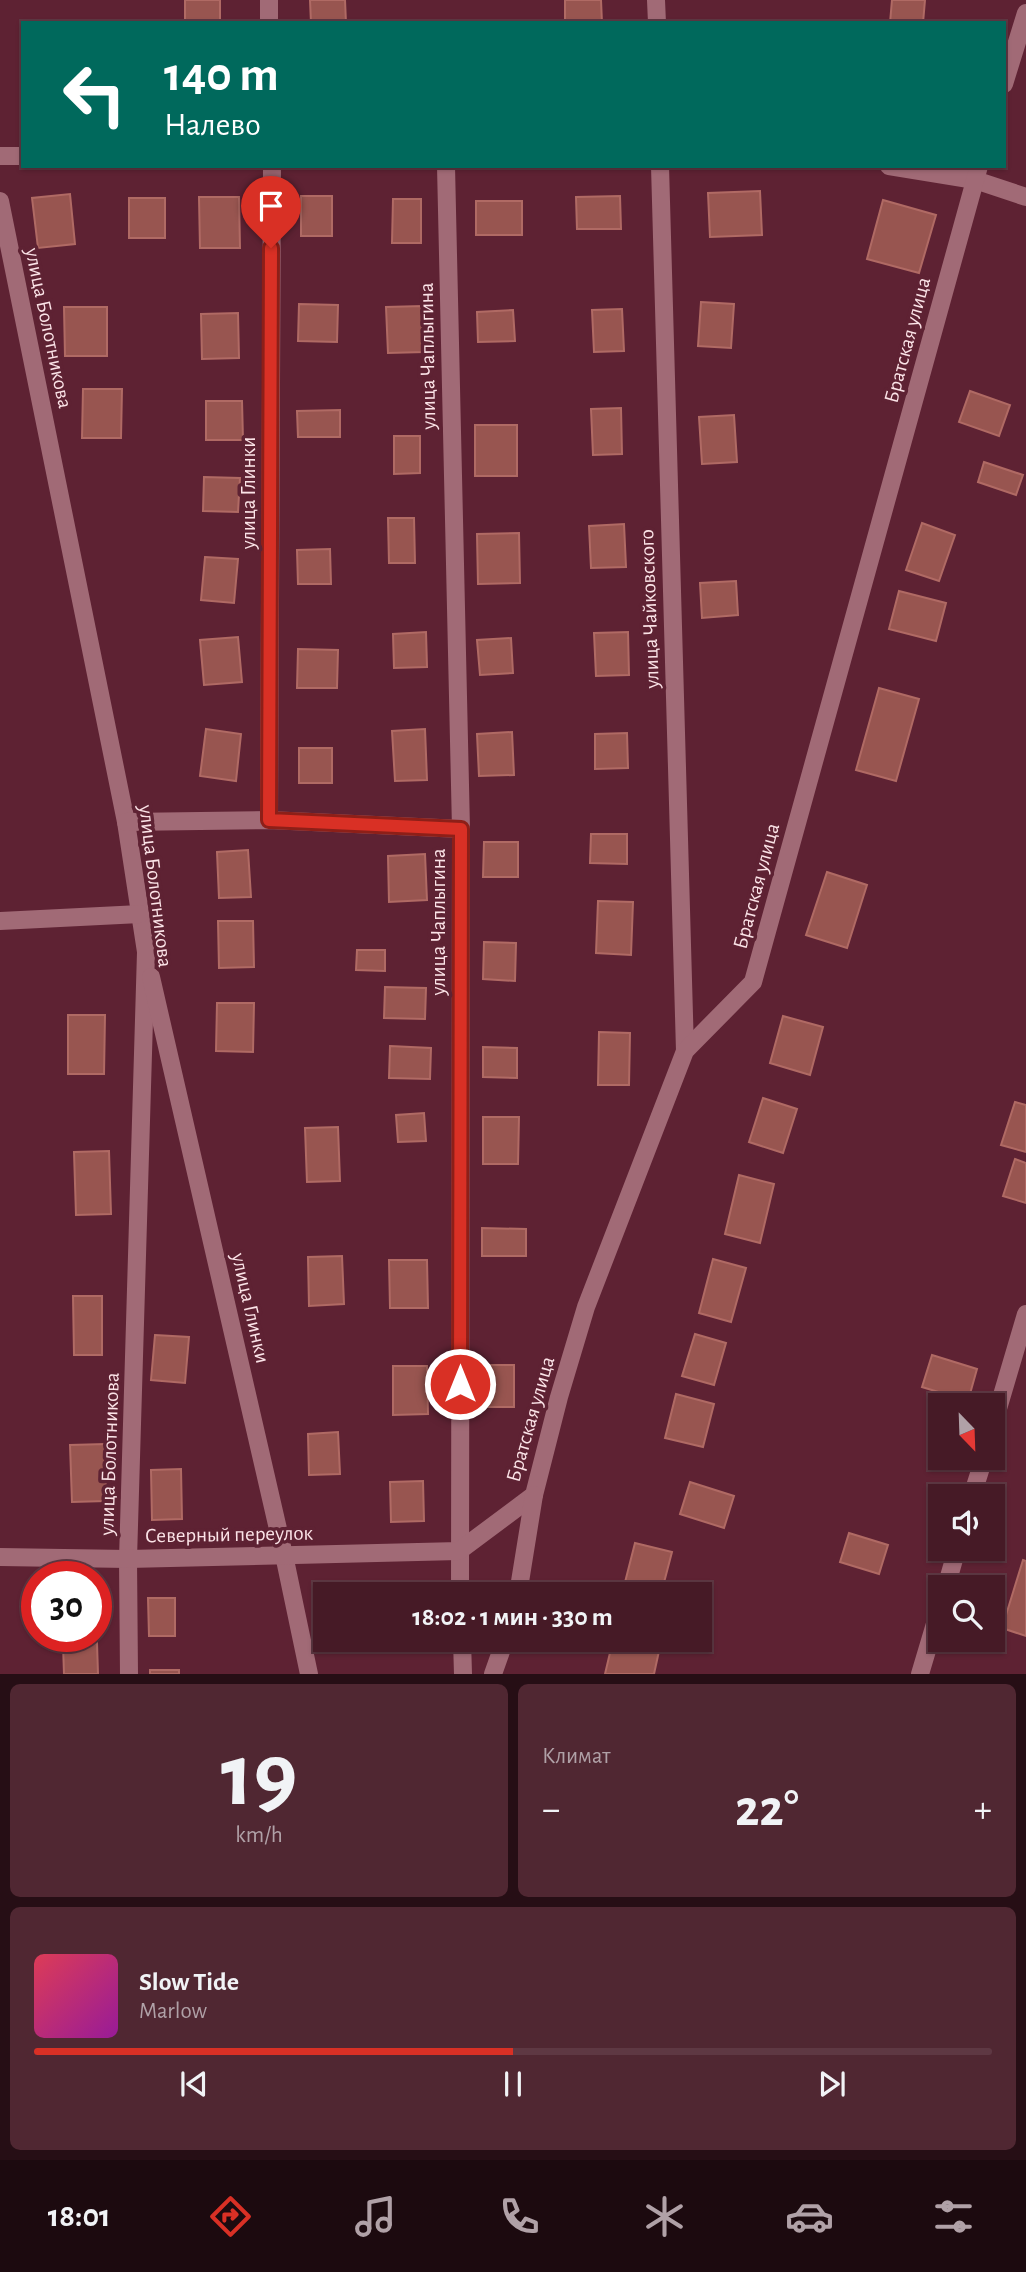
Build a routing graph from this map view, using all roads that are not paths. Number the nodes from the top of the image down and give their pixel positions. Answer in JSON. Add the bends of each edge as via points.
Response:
{"nodes":[{"id":1,"x":268,"y":0,"type":"edge"},
{"id":2,"x":656,"y":0,"type":"edge"},
{"id":3,"x":1026,"y":13,"type":"edge"},
{"id":4,"x":269,"y":21,"type":"edge"},
{"id":5,"x":657,"y":21,"type":"edge"},
{"id":6,"x":1006,"y":77,"type":"edge"},
{"id":7,"x":0,"y":156,"type":"edge"},
{"id":8,"x":21,"y":156,"type":"edge"},
{"id":9,"x":272,"y":168,"type":"edge"},
{"id":10,"x":446,"y":168,"type":"edge"},
{"id":11,"x":660,"y":168,"type":"edge"},
{"id":12,"x":914,"y":168,"type":"edge"},
{"id":13,"x":977,"y":173,"type":"edge"},
{"id":14,"x":1026,"y":197,"type":"edge"},
{"id":15,"x":0,"y":201,"type":"edge"},
{"id":16,"x":269,"y":820,"type":"junction"},
{"id":17,"x":126,"y":822,"type":"junction"},
{"id":18,"x":461,"y":829,"type":"junction"},
{"id":19,"x":140,"y":914,"type":"junction"},
{"id":20,"x":0,"y":921,"type":"edge"},
{"id":21,"x":146,"y":952,"type":"junction"},
{"id":22,"x":685,"y":1051,"type":"junction"},
{"id":23,"x":1026,"y":1314,"type":"edge"},
{"id":24,"x":1003,"y":1393,"type":"edge"},
{"id":25,"x":534,"y":1495,"type":"junction"},
{"id":26,"x":459,"y":1551,"type":"junction"},
{"id":27,"x":284,"y":1555,"type":"junction"},
{"id":28,"x":0,"y":1557,"type":"edge"},
{"id":29,"x":128,"y":1559,"type":"junction"},
{"id":30,"x":460,"y":1582,"type":"edge"},
{"id":31,"x":520,"y":1582,"type":"edge"},
{"id":32,"x":928,"y":1647,"type":"edge"},
{"id":33,"x":462,"y":1652,"type":"edge"},
{"id":34,"x":501,"y":1652,"type":"edge"},
{"id":35,"x":129,"y":1674,"type":"edge"},
{"id":36,"x":309,"y":1674,"type":"edge"},
{"id":37,"x":463,"y":1674,"type":"edge"},
{"id":38,"x":493,"y":1674,"type":"edge"},
{"id":39,"x":920,"y":1674,"type":"edge"}],
"edges":[{"from":1,"to":4,"type":"street"},
{"from":2,"to":5,"type":"street"},
{"from":3,"to":6,"type":"street"},
{"from":7,"to":8,"type":"street"},
{"from":9,"to":16,"type":"street","name":"улица Глинки"},
{"from":10,"to":18,"type":"street","name":"улица Чаплыгина"},
{"from":11,"to":22,"type":"street","name":"улица Чайковского"},
{"from":12,"to":13,"type":"street"},
{"from":13,"to":14,"type":"street"},
{"from":13,"to":22,"type":"street","name":"Братская улица","via":[[753,982]]},
{"from":15,"to":17,"type":"street","name":"улица Болотникова"},
{"from":16,"to":17,"type":"street"},
{"from":16,"to":18,"type":"street"},
{"from":17,"to":19,"type":"street","name":"улица Болотникова"},
{"from":18,"to":26,"type":"street","name":"улица Чаплыгина"},
{"from":19,"to":20,"type":"street"},
{"from":19,"to":21,"type":"street","name":"улица Болотникова"},
{"from":21,"to":27,"type":"street","name":"улица Глинки"},
{"from":21,"to":29,"type":"street","name":"улица Болотникова"},
{"from":22,"to":25,"type":"street","name":"Братская улица","via":[[586,1307]]},
{"from":23,"to":24,"type":"street"},
{"from":25,"to":26,"type":"street","name":"Братская улица"},
{"from":25,"to":31,"type":"street"},
{"from":26,"to":27,"type":"street","name":"Северный переулок"},
{"from":26,"to":30,"type":"street","name":"улица Чаплыгина"},
{"from":27,"to":29,"type":"street","name":"Северный переулок"},
{"from":27,"to":36,"type":"street","name":"улица Глинки"},
{"from":28,"to":29,"type":"street","name":"Северный переулок"},
{"from":29,"to":35,"type":"street","name":"улица Болотникова"},
{"from":32,"to":39,"type":"street"},
{"from":33,"to":37,"type":"street"},
{"from":34,"to":38,"type":"street"}]}
